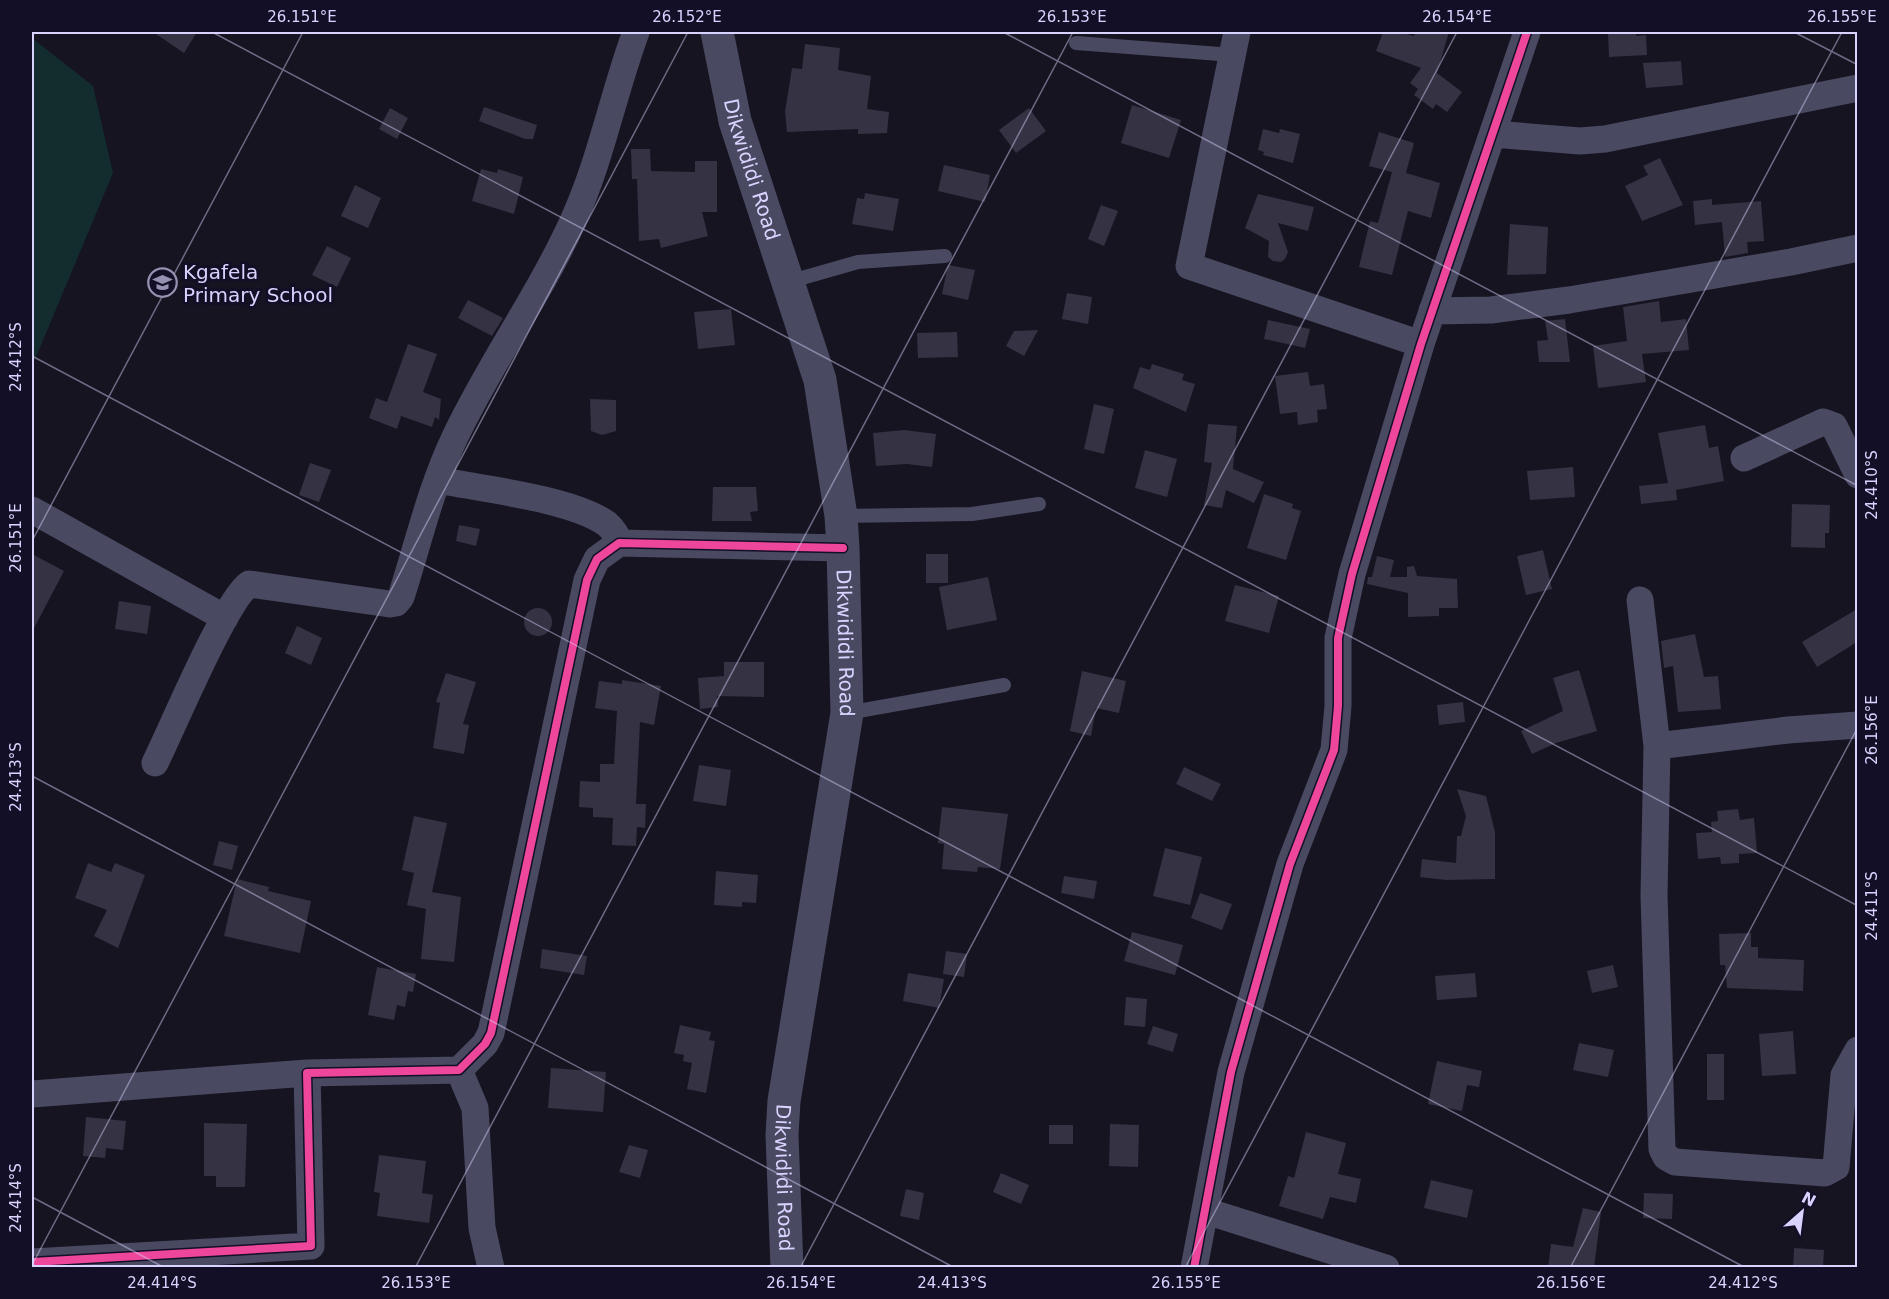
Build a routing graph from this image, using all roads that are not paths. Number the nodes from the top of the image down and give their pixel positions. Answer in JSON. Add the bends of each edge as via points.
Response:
{"nodes":[{"id":1,"x":636,"y":32,"type":"edge"},
{"id":2,"x":717,"y":32,"type":"edge"},
{"id":3,"x":1527,"y":32,"type":"edge"},
{"id":4,"x":1076,"y":43,"type":"dead end"},
{"id":5,"x":1235,"y":43,"type":"edge"},
{"id":6,"x":1857,"y":88,"type":"edge"},
{"id":7,"x":1493,"y":134,"type":"junction"},
{"id":8,"x":1857,"y":248,"type":"edge"},
{"id":9,"x":945,"y":256,"type":"dead end"},
{"id":10,"x":788,"y":282,"type":"junction"},
{"id":11,"x":1432,"y":310,"type":"junction"},
{"id":12,"x":1420,"y":344,"type":"junction"},
{"id":13,"x":1744,"y":458,"type":"dead end"},
{"id":14,"x":1857,"y":475,"type":"edge"},
{"id":15,"x":438,"y":480,"type":"junction"},
{"id":16,"x":1039,"y":504,"type":"dead end"},
{"id":17,"x":32,"y":510,"type":"edge"},
{"id":18,"x":841,"y":516,"type":"junction"},
{"id":19,"x":620,"y":543,"type":"junction"},
{"id":20,"x":843,"y":548,"type":"junction"},
{"id":21,"x":1640,"y":600,"type":"dead end"},
{"id":22,"x":225,"y":618,"type":"junction"},
{"id":23,"x":1004,"y":685,"type":"dead end"},
{"id":24,"x":847,"y":713,"type":"junction"},
{"id":25,"x":1857,"y":725,"type":"edge"},
{"id":26,"x":1657,"y":746,"type":"junction"},
{"id":27,"x":155,"y":763,"type":"dead end"},
{"id":28,"x":1857,"y":1050,"type":"edge"},
{"id":29,"x":459,"y":1070,"type":"junction"},
{"id":30,"x":307,"y":1073,"type":"junction"},
{"id":31,"x":32,"y":1094,"type":"edge"},
{"id":32,"x":1206,"y":1210,"type":"junction"},
{"id":33,"x":311,"y":1257,"type":"edge"},
{"id":34,"x":32,"y":1262,"type":"edge"},
{"id":35,"x":491,"y":1268,"type":"edge"},
{"id":36,"x":787,"y":1268,"type":"edge"},
{"id":37,"x":1194,"y":1268,"type":"edge"},
{"id":38,"x":1386,"y":1268,"type":"edge"}],
"edges":[{"from":1,"to":15,"type":"street","via":[[603,142],[573,222],[455,438]]},
{"from":2,"to":10,"type":"street","name":"Dikwididi Road","via":[[735,121]]},
{"from":3,"to":7,"type":"street"},
{"from":4,"to":5,"type":"lane"},
{"from":5,"to":12,"type":"street","via":[[1189,266]]},
{"from":6,"to":7,"type":"street","via":[[1605,139],[1580,141]]},
{"from":7,"to":11,"type":"street"},
{"from":8,"to":11,"type":"street","via":[[1569,300],[1491,310]]},
{"from":9,"to":10,"type":"lane","via":[[858,262]]},
{"from":10,"to":18,"type":"street","name":"Dikwididi Road","via":[[820,380]]},
{"from":11,"to":12,"type":"street"},
{"from":12,"to":32,"type":"street","via":[[1352,574],[1338,638],[1334,750],[1290,864],[1268,936],[1231,1072]]},
{"from":13,"to":14,"type":"street","via":[[1823,422],[1834,426]]},
{"from":15,"to":19,"type":"street","via":[[568,506],[607,524]]},
{"from":15,"to":22,"type":"street","via":[[396,603],[249,584]]},
{"from":16,"to":18,"type":"lane","via":[[972,514]]},
{"from":17,"to":22,"type":"street"},
{"from":18,"to":20,"type":"street","name":"Dikwididi Road"},
{"from":19,"to":20,"type":"street"},
{"from":19,"to":29,"type":"street","via":[[597,559],[591,569],[491,1033]]},
{"from":20,"to":24,"type":"street","name":"Dikwididi Road"},
{"from":21,"to":26,"type":"street"},
{"from":22,"to":27,"type":"street"},
{"from":23,"to":24,"type":"lane"},
{"from":24,"to":36,"type":"street","name":"Dikwididi Road","via":[[784,1101]]},
{"from":25,"to":26,"type":"street"},
{"from":26,"to":28,"type":"street","via":[[1654,895],[1662,1149],[1666,1157],[1675,1162],[1832,1171],[1836,1167],[1844,1075]]},
{"from":29,"to":30,"type":"street"},
{"from":29,"to":35,"type":"street","via":[[475,1108],[482,1228]]},
{"from":30,"to":31,"type":"street"},
{"from":30,"to":33,"type":"street"},
{"from":32,"to":37,"type":"street"},
{"from":32,"to":38,"type":"street"},
{"from":33,"to":34,"type":"street"}]}
